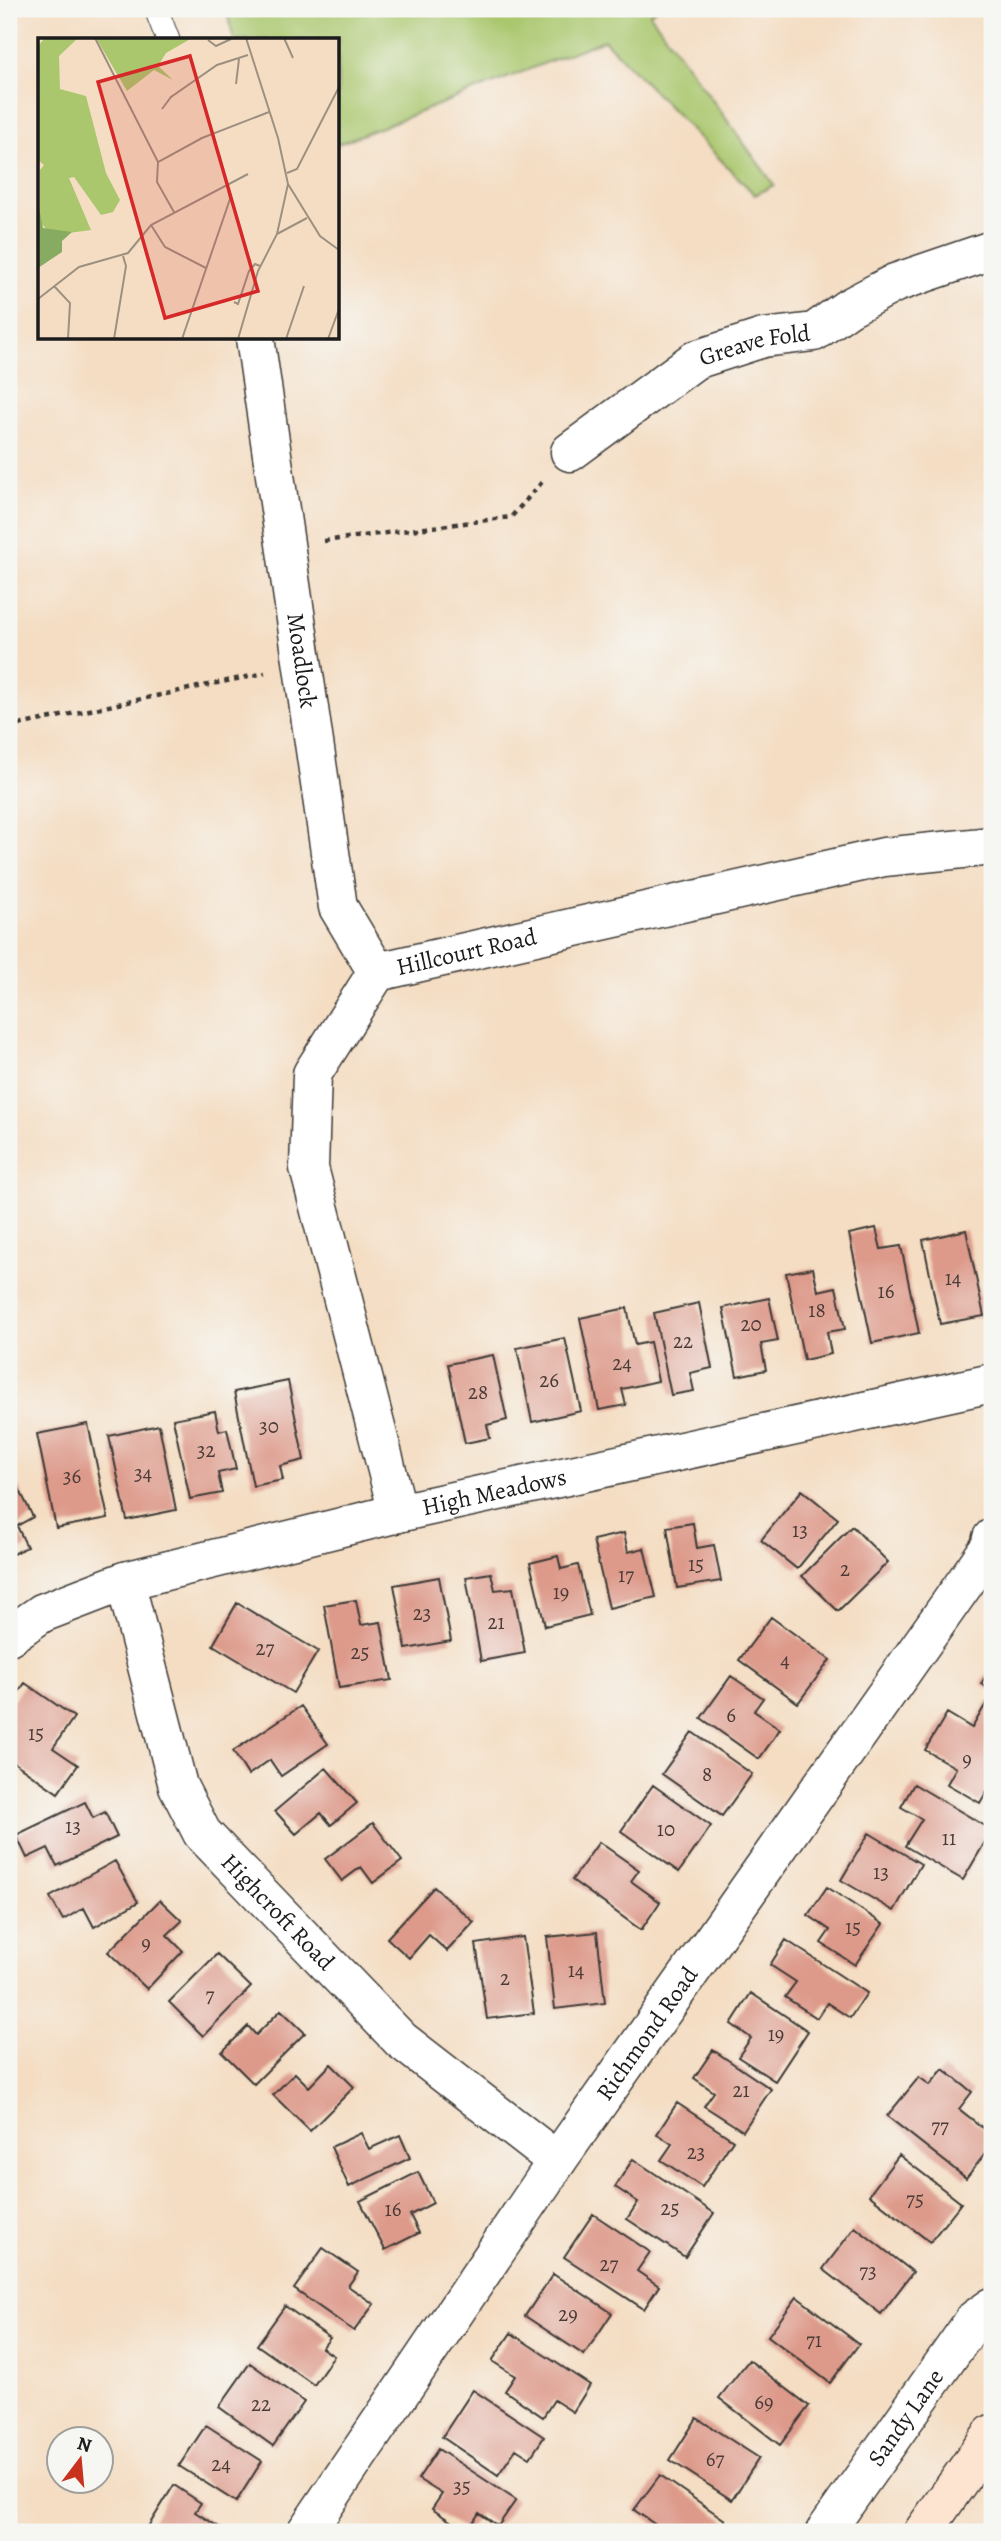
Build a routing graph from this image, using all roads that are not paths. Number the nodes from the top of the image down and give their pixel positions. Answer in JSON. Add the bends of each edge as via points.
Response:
{"nodes":[{"id":1,"x":156,"y":9,"type":"edge"},
{"id":2,"x":167,"y":38,"type":"edge"},
{"id":3,"x":992,"y":250,"type":"edge"},
{"id":4,"x":254,"y":340,"type":"edge"},
{"id":5,"x":570,"y":452,"type":"road end"},
{"id":6,"x":992,"y":846,"type":"edge"},
{"id":7,"x":377,"y":972,"type":"junction"},
{"id":8,"x":992,"y":1383,"type":"edge"},
{"id":9,"x":398,"y":1513,"type":"junction"},
{"id":10,"x":992,"y":1538,"type":"edge"},
{"id":11,"x":125,"y":1581,"type":"junction"},
{"id":12,"x":9,"y":1636,"type":"edge"},
{"id":13,"x":557,"y":2161,"type":"junction"},
{"id":14,"x":992,"y":2307,"type":"edge"},
{"id":15,"x":992,"y":2434,"type":"edge"},
{"id":16,"x":306,"y":2532,"type":"edge"},
{"id":17,"x":825,"y":2532,"type":"edge"},
{"id":18,"x":923,"y":2532,"type":"edge"}],
"edges":[{"from":1,"to":2,"type":"lane"},
{"from":3,"to":5,"type":"street","name":"Greave Fold","via":[[895,283],[814,332],[763,338],[695,360]]},
{"from":4,"to":7,"type":"street","name":"Moadlock","via":[[338,907]]},
{"from":6,"to":7,"type":"street","name":"Hillcourt Road","via":[[884,857]]},
{"from":7,"to":9,"type":"street","name":"Hillcourt Road","via":[[312,1074],[310,1168]]},
{"from":8,"to":9,"type":"street","name":"High Meadows"},
{"from":9,"to":11,"type":"street","name":"High Meadows"},
{"from":10,"to":13,"type":"street","name":"Richmond Road","via":[[990,1547]]},
{"from":11,"to":12,"type":"street","name":"High Meadows","via":[[42,1613]]},
{"from":11,"to":13,"type":"street","name":"Highcroft Road","via":[[178,1786],[202,1833],[401,2040]]},
{"from":13,"to":16,"type":"street","name":"Richmond Road"},
{"from":14,"to":17,"type":"street","name":"Sandy Lane","via":[[975,2319]]},
{"from":15,"to":18,"type":"street"}]}
